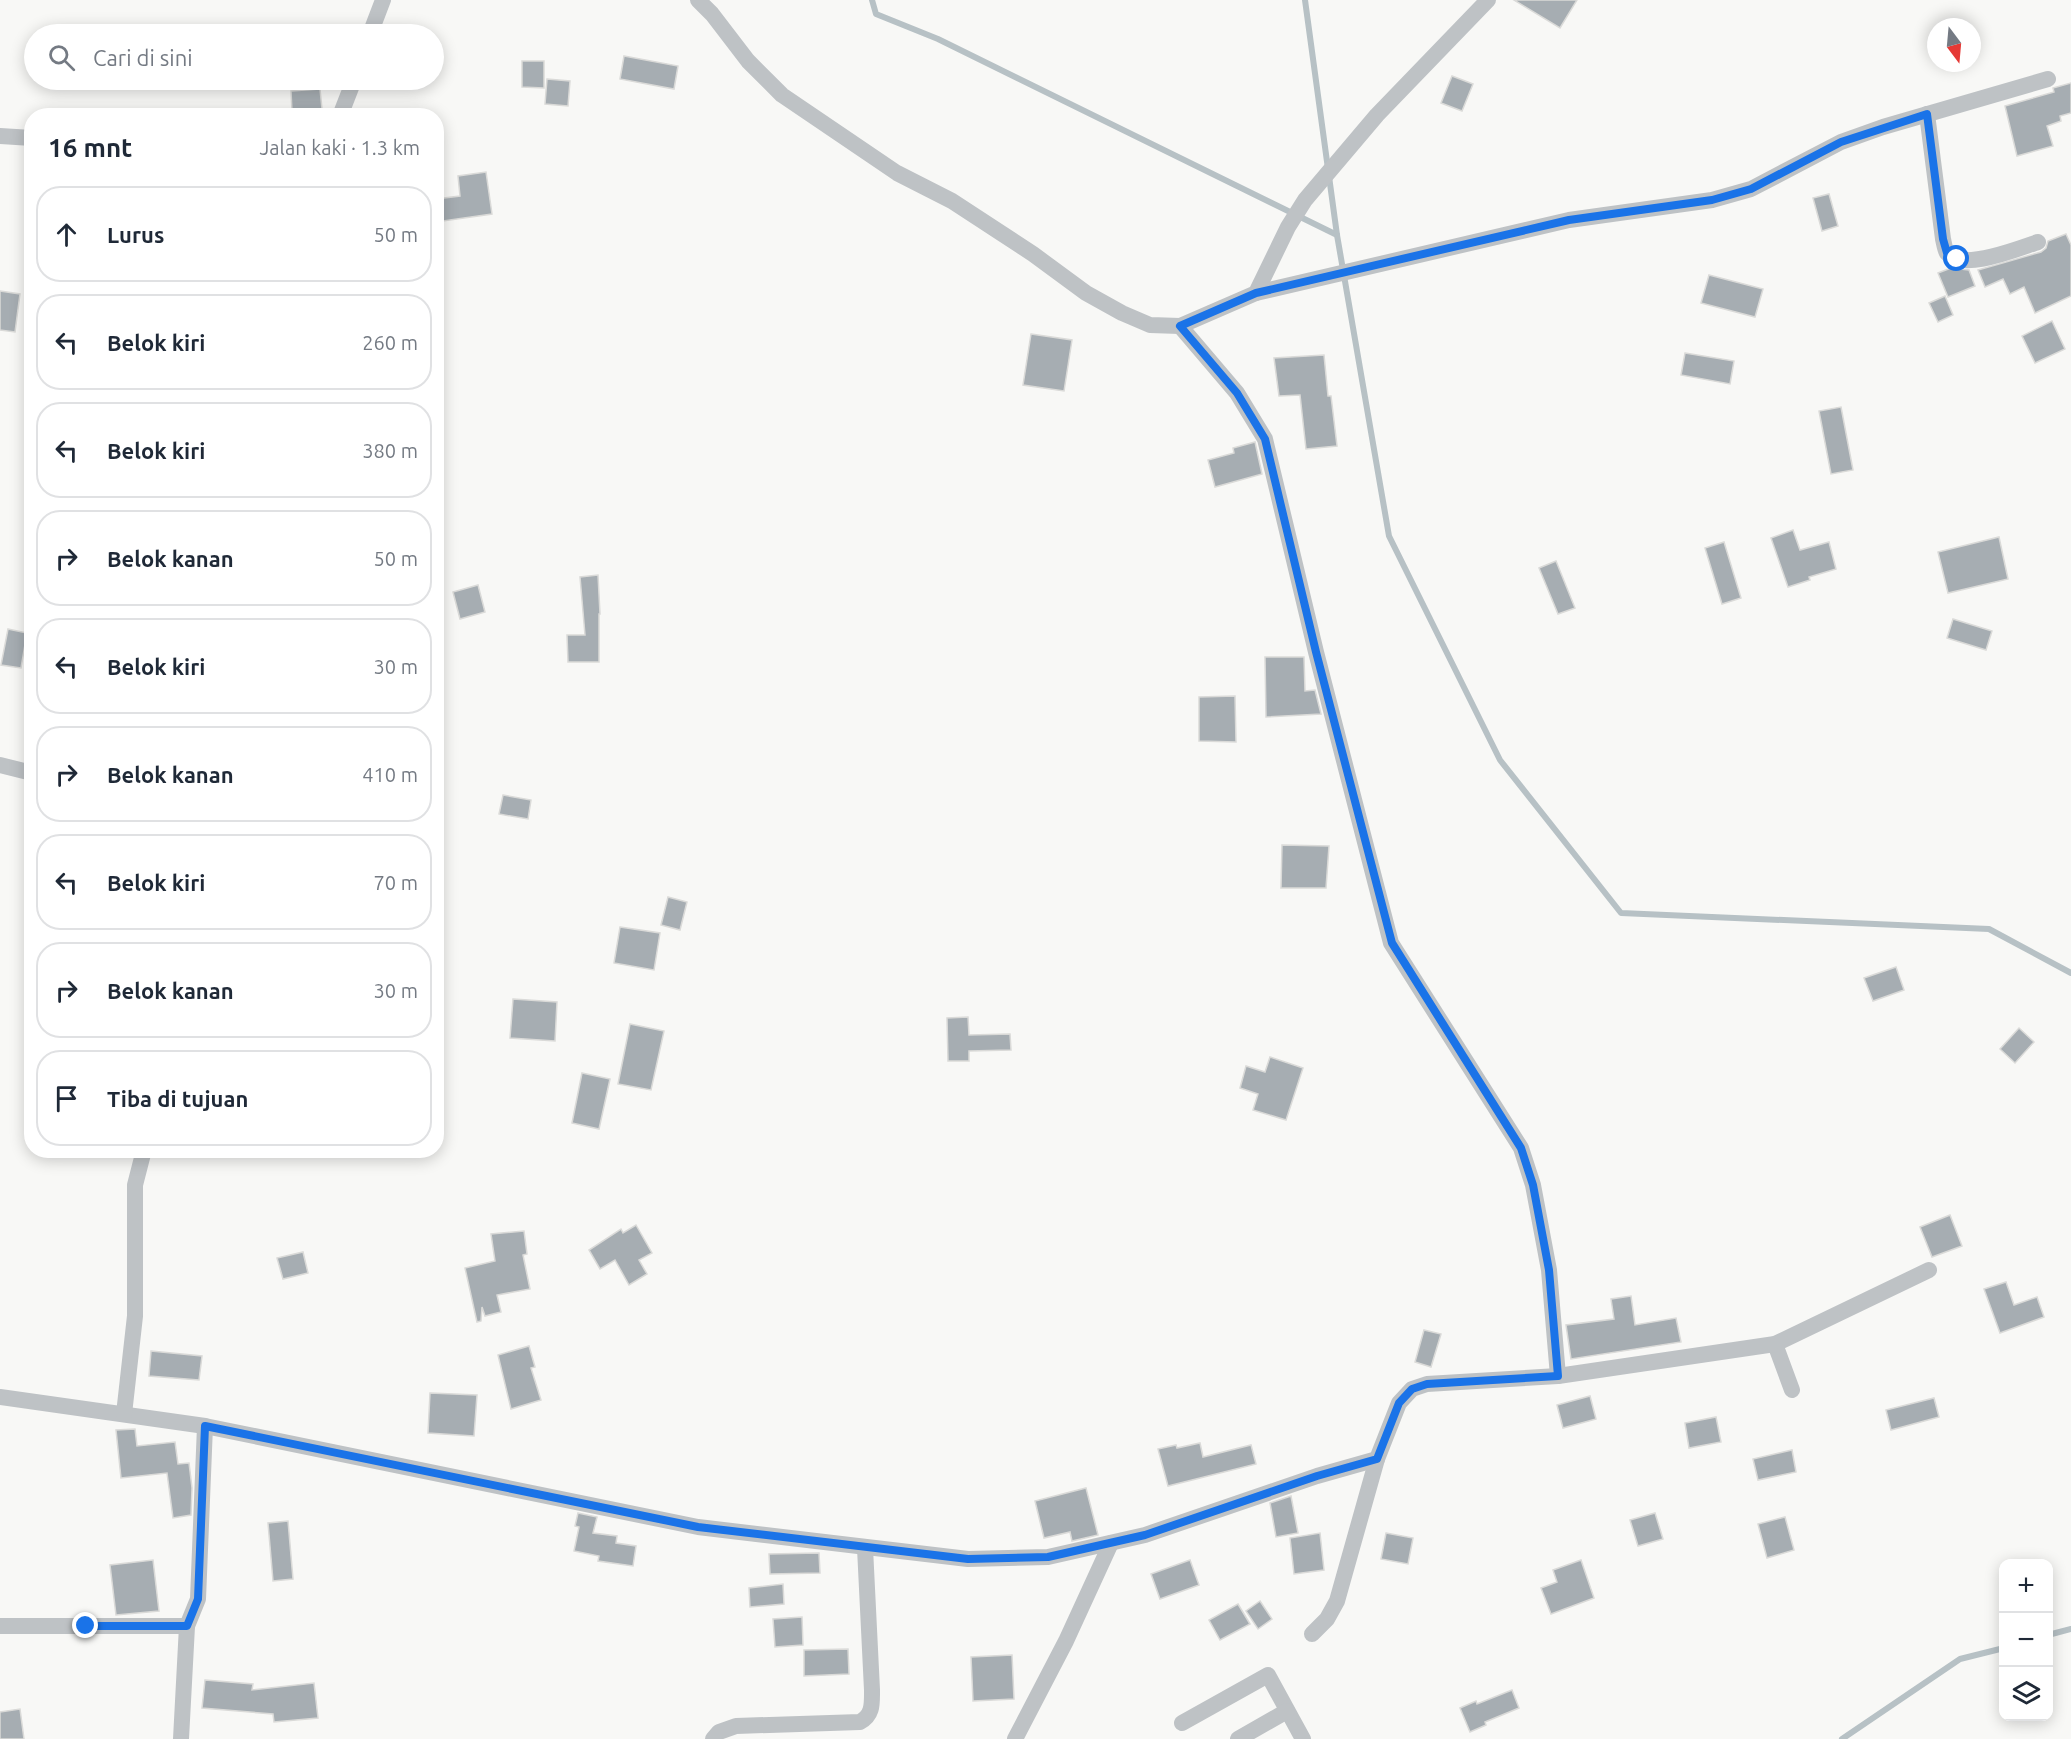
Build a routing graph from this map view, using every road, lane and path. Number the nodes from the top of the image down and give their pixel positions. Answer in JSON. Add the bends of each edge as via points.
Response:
{"nodes":[{"id":1,"x":383,"y":0,"type":"edge"},
{"id":2,"x":698,"y":0,"type":"edge"},
{"id":3,"x":1488,"y":0,"type":"edge"},
{"id":4,"x":374,"y":24,"type":"edge"},
{"id":5,"x":2048,"y":79,"type":"dead end"},
{"id":6,"x":350,"y":90,"type":"edge"},
{"id":7,"x":343,"y":108,"type":"edge"},
{"id":8,"x":1927,"y":114,"type":"junction"},
{"id":9,"x":0,"y":136,"type":"edge"},
{"id":10,"x":24,"y":138,"type":"edge"},
{"id":11,"x":2038,"y":242,"type":"dead end"},
{"id":12,"x":1256,"y":293,"type":"junction"},
{"id":13,"x":1180,"y":326,"type":"junction"},
{"id":14,"x":0,"y":765,"type":"edge"},
{"id":15,"x":24,"y":771,"type":"edge"},
{"id":16,"x":142,"y":1158,"type":"edge"},
{"id":17,"x":1929,"y":1270,"type":"dead end"},
{"id":18,"x":1775,"y":1344,"type":"junction"},
{"id":19,"x":1558,"y":1376,"type":"junction"},
{"id":20,"x":1792,"y":1390,"type":"dead end"},
{"id":21,"x":0,"y":1397,"type":"edge"},
{"id":22,"x":124,"y":1414,"type":"junction"},
{"id":23,"x":205,"y":1426,"type":"junction"},
{"id":24,"x":1377,"y":1459,"type":"junction"},
{"id":25,"x":1111,"y":1543,"type":"junction"},
{"id":26,"x":865,"y":1548,"type":"junction"},
{"id":27,"x":0,"y":1626,"type":"edge"},
{"id":28,"x":187,"y":1626,"type":"junction"},
{"id":29,"x":1312,"y":1634,"type":"dead end"},
{"id":30,"x":1287,"y":1711,"type":"junction"},
{"id":31,"x":1182,"y":1723,"type":"dead end"},
{"id":32,"x":181,"y":1739,"type":"edge"},
{"id":33,"x":712,"y":1739,"type":"edge"},
{"id":34,"x":1015,"y":1739,"type":"edge"},
{"id":35,"x":1238,"y":1739,"type":"edge"},
{"id":36,"x":1303,"y":1739,"type":"edge"}],
"edges":[{"from":1,"to":4,"type":"street"},
{"from":2,"to":13,"type":"street","via":[[782,95],[835,132],[952,201],[1086,293],[1150,325]]},
{"from":3,"to":12,"type":"street","via":[[1377,115],[1298,210]]},
{"from":5,"to":8,"type":"street"},
{"from":6,"to":7,"type":"street"},
{"from":8,"to":11,"type":"street","via":[[1947,253],[1957,259],[1990,258]]},
{"from":8,"to":12,"type":"street","via":[[1841,142],[1751,189],[1712,200],[1569,220]]},
{"from":9,"to":10,"type":"street"},
{"from":12,"to":13,"type":"street"},
{"from":13,"to":19,"type":"street","via":[[1237,393],[1265,439],[1392,943],[1521,1148],[1533,1185],[1549,1270]]},
{"from":14,"to":15,"type":"street"},
{"from":16,"to":22,"type":"street","via":[[135,1185],[135,1316]]},
{"from":17,"to":18,"type":"street"},
{"from":18,"to":19,"type":"street"},
{"from":18,"to":20,"type":"street"},
{"from":19,"to":24,"type":"street","via":[[1427,1384],[1412,1389],[1399,1403]]},
{"from":21,"to":22,"type":"street"},
{"from":22,"to":23,"type":"street"},
{"from":23,"to":26,"type":"street","via":[[698,1527]]},
{"from":23,"to":28,"type":"street","via":[[198,1599]]},
{"from":24,"to":25,"type":"street"},
{"from":24,"to":29,"type":"street","via":[[1337,1601]]},
{"from":25,"to":26,"type":"street","via":[[1048,1557],[968,1559]]},
{"from":25,"to":34,"type":"street"},
{"from":26,"to":33,"type":"street","via":[[872,1690],[868,1718],[860,1722],[736,1726]]},
{"from":27,"to":28,"type":"street"},
{"from":28,"to":32,"type":"street"},
{"from":30,"to":31,"type":"street","via":[[1268,1675]]},
{"from":30,"to":35,"type":"street"},
{"from":30,"to":36,"type":"street"}]}
